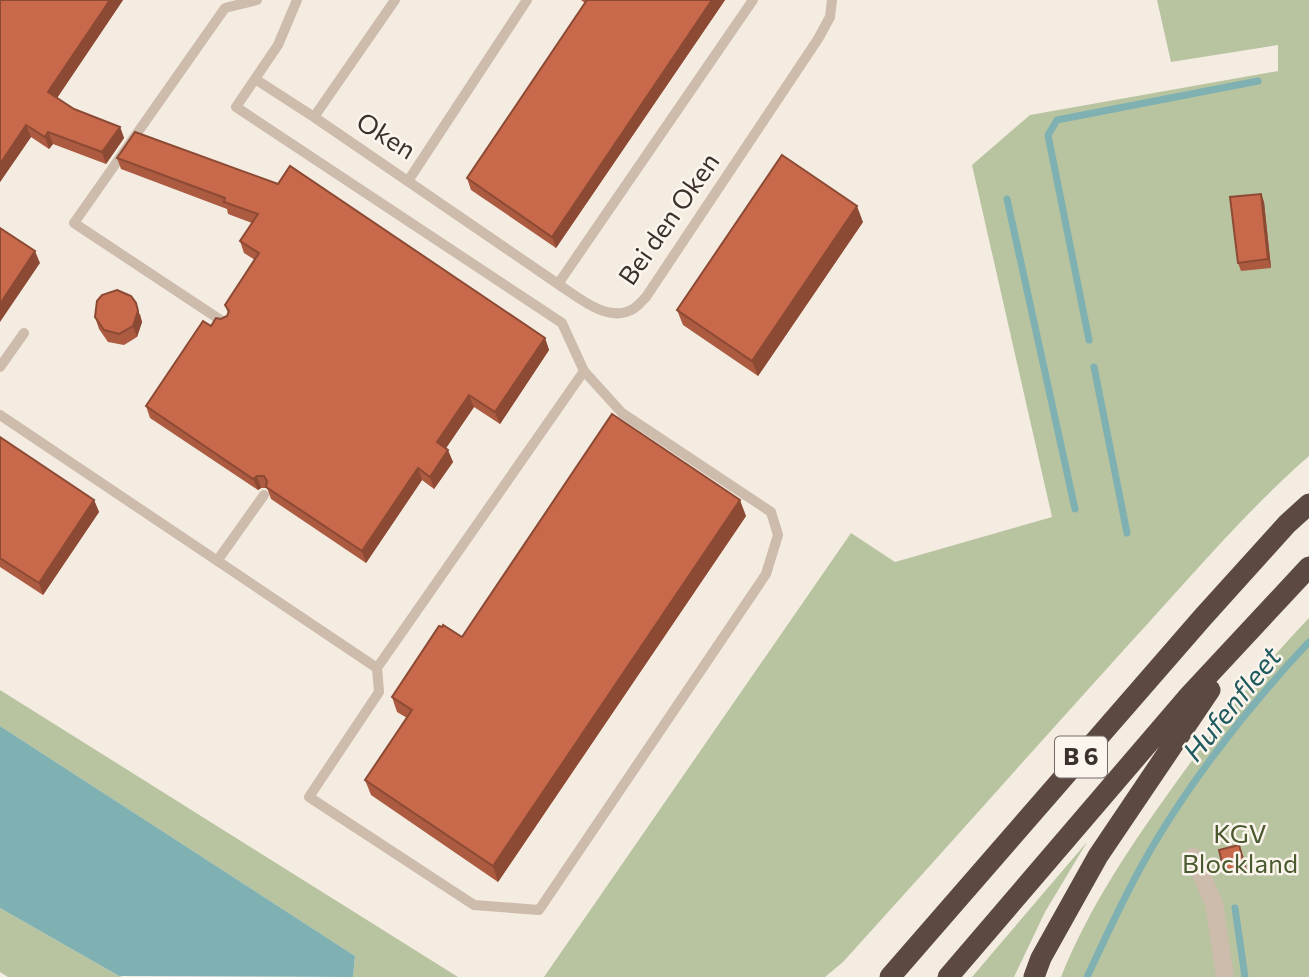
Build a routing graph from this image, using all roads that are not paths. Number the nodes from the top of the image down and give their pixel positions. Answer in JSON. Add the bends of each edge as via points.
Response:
{"nodes":[{"id":1,"x":257,"y":0,"type":"edge"},
{"id":2,"x":297,"y":0,"type":"edge"},
{"id":3,"x":395,"y":0,"type":"edge"},
{"id":4,"x":527,"y":0,"type":"edge"},
{"id":5,"x":753,"y":0,"type":"edge"},
{"id":6,"x":832,"y":0,"type":"edge"},
{"id":7,"x":255,"y":79,"type":"junction"},
{"id":8,"x":314,"y":117,"type":"junction"},
{"id":9,"x":408,"y":181,"type":"junction"},
{"id":10,"x":558,"y":284,"type":"junction"},
{"id":11,"x":225,"y":323,"type":"edge"},
{"id":12,"x":24,"y":333,"type":"dead end"},
{"id":13,"x":0,"y":367,"type":"edge"},
{"id":14,"x":584,"y":371,"type":"junction"},
{"id":15,"x":0,"y":415,"type":"edge"},
{"id":16,"x":264,"y":495,"type":"edge"},
{"id":17,"x":1309,"y":504,"type":"edge"},
{"id":18,"x":217,"y":561,"type":"junction"},
{"id":19,"x":1309,"y":567,"type":"edge"},
{"id":20,"x":1254,"y":623,"type":"junction"},
{"id":21,"x":377,"y":668,"type":"junction"},
{"id":22,"x":1193,"y":857,"type":"dead end"},
{"id":23,"x":910,"y":953,"type":"junction"},
{"id":24,"x":876,"y":977,"type":"edge"},
{"id":25,"x":890,"y":977,"type":"edge"},
{"id":26,"x":947,"y":977,"type":"edge"},
{"id":27,"x":1034,"y":977,"type":"edge"},
{"id":28,"x":1225,"y":977,"type":"edge"}],
"edges":[{"from":1,"to":11,"type":"lane","via":[[225,8],[74,223]]},
{"from":2,"to":7,"type":"lane","via":[[278,45]]},
{"from":3,"to":8,"type":"lane","name":"Oken"},
{"from":4,"to":9,"type":"lane","name":"Oken"},
{"from":5,"to":10,"type":"lane"},
{"from":6,"to":10,"type":"lane","name":"Bei den Oken","via":[[830,17],[818,39],[646,297],[633,309],[616,313],[598,309]]},
{"from":7,"to":8,"type":"lane"},
{"from":7,"to":14,"type":"lane","via":[[236,107],[562,323]]},
{"from":8,"to":9,"type":"lane","name":"Oken"},
{"from":9,"to":10,"type":"lane","name":"Bei den Oken"},
{"from":12,"to":13,"type":"lane"},
{"from":14,"to":21,"type":"lane"},
{"from":14,"to":21,"type":"lane","via":[[622,413],[771,512],[778,535],[766,574],[539,910],[474,905],[309,797],[379,692]]},
{"from":15,"to":18,"type":"lane"},
{"from":16,"to":18,"type":"lane"},
{"from":17,"to":23,"type":"highway","number":"B 6","via":[[1203,617]]},
{"from":18,"to":21,"type":"lane"},
{"from":19,"to":20,"type":"highway","number":"B 6"},
{"from":20,"to":26,"type":"highway","number":"B 6"},
{"from":20,"to":27,"type":"highway","via":[[1098,856]]},
{"from":22,"to":28,"type":"street","via":[[1214,903]]},
{"from":23,"to":24,"type":"highway"},
{"from":23,"to":25,"type":"highway","number":"B 6"}]}
